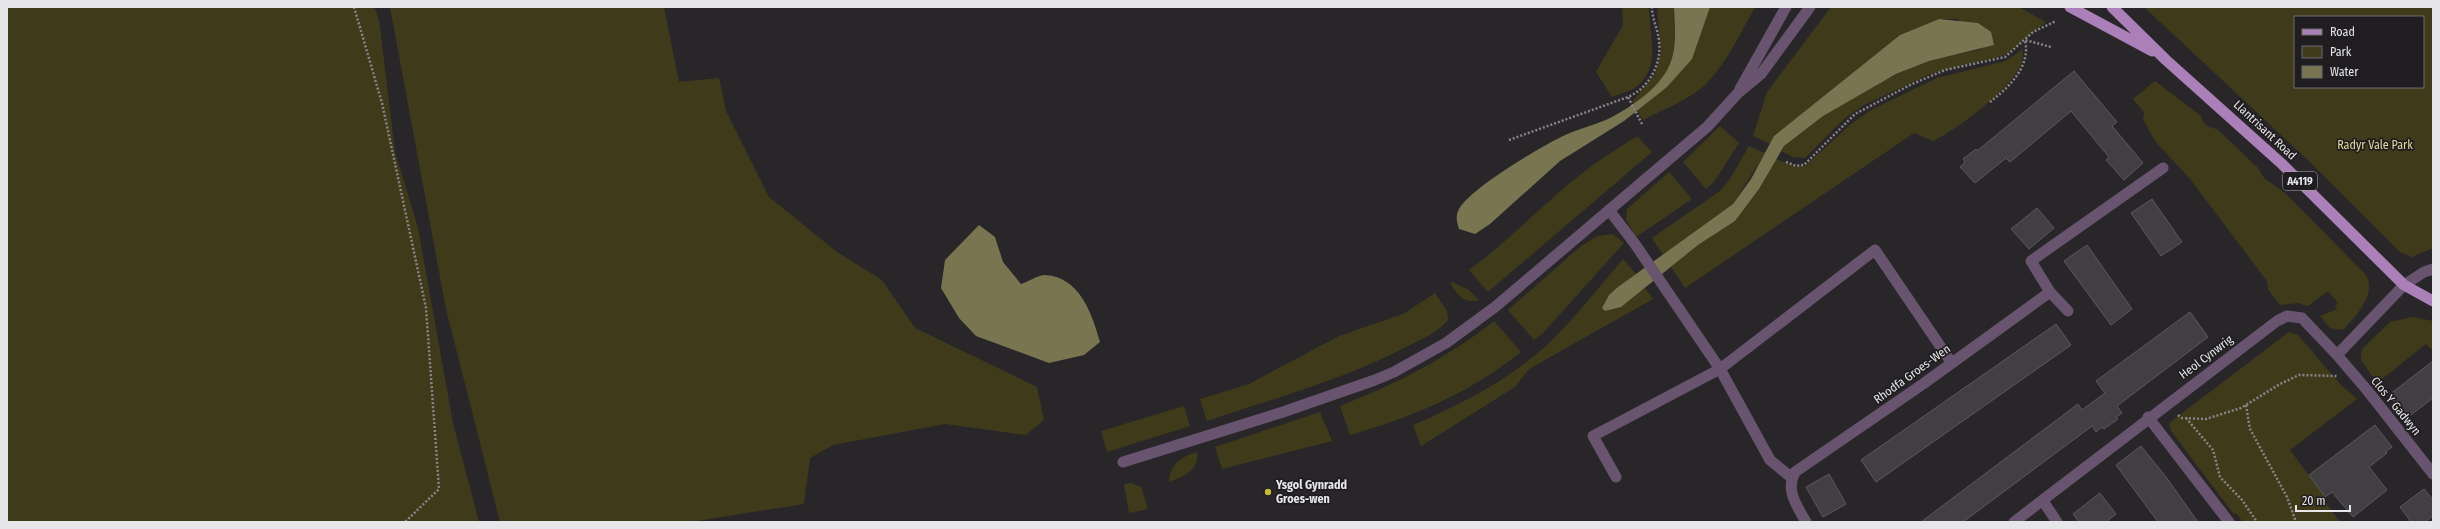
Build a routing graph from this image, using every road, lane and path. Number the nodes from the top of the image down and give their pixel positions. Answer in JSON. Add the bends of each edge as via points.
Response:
{"nodes":[{"id":1,"x":354,"y":7,"type":"edge"},
{"id":2,"x":1652,"y":7,"type":"edge"},
{"id":3,"x":1786,"y":7,"type":"edge"},
{"id":4,"x":1810,"y":7,"type":"edge"},
{"id":5,"x":2070,"y":7,"type":"edge"},
{"id":6,"x":2112,"y":7,"type":"edge"},
{"id":7,"x":2056,"y":21,"type":"dead end"},
{"id":8,"x":2025,"y":40,"type":"junction"},
{"id":9,"x":2051,"y":47,"type":"dead end"},
{"id":10,"x":2166,"y":60,"type":"junction"},
{"id":11,"x":1738,"y":93,"type":"junction"},
{"id":12,"x":1628,"y":97,"type":"junction"},
{"id":13,"x":1990,"y":102,"type":"dead end"},
{"id":14,"x":1642,"y":124,"type":"dead end"},
{"id":15,"x":1508,"y":140,"type":"dead end"},
{"id":16,"x":1786,"y":162,"type":"dead end"},
{"id":17,"x":2163,"y":168,"type":"dead end"},
{"id":18,"x":1609,"y":210,"type":"junction"},
{"id":19,"x":2433,"y":269,"type":"edge"},
{"id":20,"x":2404,"y":285,"type":"junction"},
{"id":21,"x":2050,"y":292,"type":"junction"},
{"id":22,"x":2433,"y":302,"type":"edge"},
{"id":23,"x":2068,"y":311,"type":"dead end"},
{"id":24,"x":2337,"y":355,"type":"junction"},
{"id":25,"x":1951,"y":362,"type":"junction"},
{"id":26,"x":1720,"y":369,"type":"junction"},
{"id":27,"x":2350,"y":372,"type":"junction"},
{"id":28,"x":2166,"y":404,"type":"junction"},
{"id":29,"x":2246,"y":404,"type":"junction"},
{"id":30,"x":2148,"y":417,"type":"junction"},
{"id":31,"x":2186,"y":418,"type":"junction"},
{"id":32,"x":1123,"y":462,"type":"dead end"},
{"id":33,"x":2433,"y":474,"type":"edge"},
{"id":34,"x":1616,"y":477,"type":"dead end"},
{"id":35,"x":1792,"y":478,"type":"junction"},
{"id":36,"x":2043,"y":501,"type":"junction"},
{"id":37,"x":405,"y":522,"type":"edge"},
{"id":38,"x":1806,"y":522,"type":"edge"},
{"id":39,"x":2014,"y":522,"type":"edge"},
{"id":40,"x":2057,"y":522,"type":"edge"},
{"id":41,"x":2229,"y":522,"type":"edge"},
{"id":42,"x":2257,"y":522,"type":"edge"},
{"id":43,"x":2296,"y":522,"type":"edge"}],
"edges":[{"from":1,"to":37,"type":"path","via":[[382,103],[426,308],[440,489]]},
{"from":2,"to":12,"type":"path","via":[[1659,41],[1654,71],[1648,83]]},
{"from":3,"to":11,"type":"street"},
{"from":4,"to":11,"type":"street","via":[[1760,74]]},
{"from":5,"to":10,"type":"main road","name":"Llantrisant Road","number":"A4119"},
{"from":6,"to":10,"type":"main road","name":"Llantrisant Road","number":"A4119"},
{"from":7,"to":8,"type":"path","via":[[2042,26]]},
{"from":8,"to":9,"type":"path"},
{"from":8,"to":13,"type":"path","via":[[2027,49],[2022,67],[2004,91]]},
{"from":8,"to":16,"type":"path","via":[[2005,56],[1945,70],[1910,85],[1856,114],[1804,165],[1796,166]]},
{"from":10,"to":20,"type":"main road","name":"Llantrisant Road","number":"A4119","via":[[2282,164]]},
{"from":11,"to":18,"type":"street","via":[[1707,127]]},
{"from":12,"to":14,"type":"path"},
{"from":12,"to":15,"type":"path"},
{"from":17,"to":21,"type":"street","via":[[2031,261]]},
{"from":18,"to":26,"type":"street","via":[[1636,244]]},
{"from":18,"to":32,"type":"street","via":[[1495,307],[1446,343],[1394,372],[1283,412]]},
{"from":19,"to":20,"type":"street"},
{"from":20,"to":22,"type":"main road","name":"Llantrisant Road","number":"A4119"},
{"from":20,"to":24,"type":"street"},
{"from":21,"to":23,"type":"street"},
{"from":21,"to":25,"type":"street","name":"Rhodfa Groes-Wen"},
{"from":24,"to":27,"type":"street","name":"Clos Y Gadwyn"},
{"from":24,"to":28,"type":"street","name":"Heol Cynwrig","via":[[2308,322],[2295,316],[2287,316],[2277,320]]},
{"from":25,"to":26,"type":"street","via":[[1875,250]]},
{"from":25,"to":35,"type":"street","name":"Rhodfa Groes-Wen","via":[[1795,472]]},
{"from":26,"to":34,"type":"street","via":[[1593,436]]},
{"from":26,"to":35,"type":"street","via":[[1770,460]]},
{"from":27,"to":29,"type":"path","via":[[2334,377],[2299,375]]},
{"from":27,"to":33,"type":"street","name":"Clos Y Gadwyn"},
{"from":28,"to":30,"type":"street","name":"Heol Cynwrig"},
{"from":28,"to":31,"type":"path","via":[[2182,418]]},
{"from":29,"to":31,"type":"path","via":[[2206,419]]},
{"from":29,"to":43,"type":"path","via":[[2250,429],[2287,497]]},
{"from":30,"to":36,"type":"street","name":"Heol Cynwrig"},
{"from":30,"to":41,"type":"street"},
{"from":31,"to":42,"type":"path","via":[[2213,450],[2220,477],[2242,500]]},
{"from":35,"to":38,"type":"street","via":[[1790,486],[1794,500]]},
{"from":36,"to":39,"type":"street","name":"Heol Cynwrig"},
{"from":36,"to":40,"type":"street"}]}
